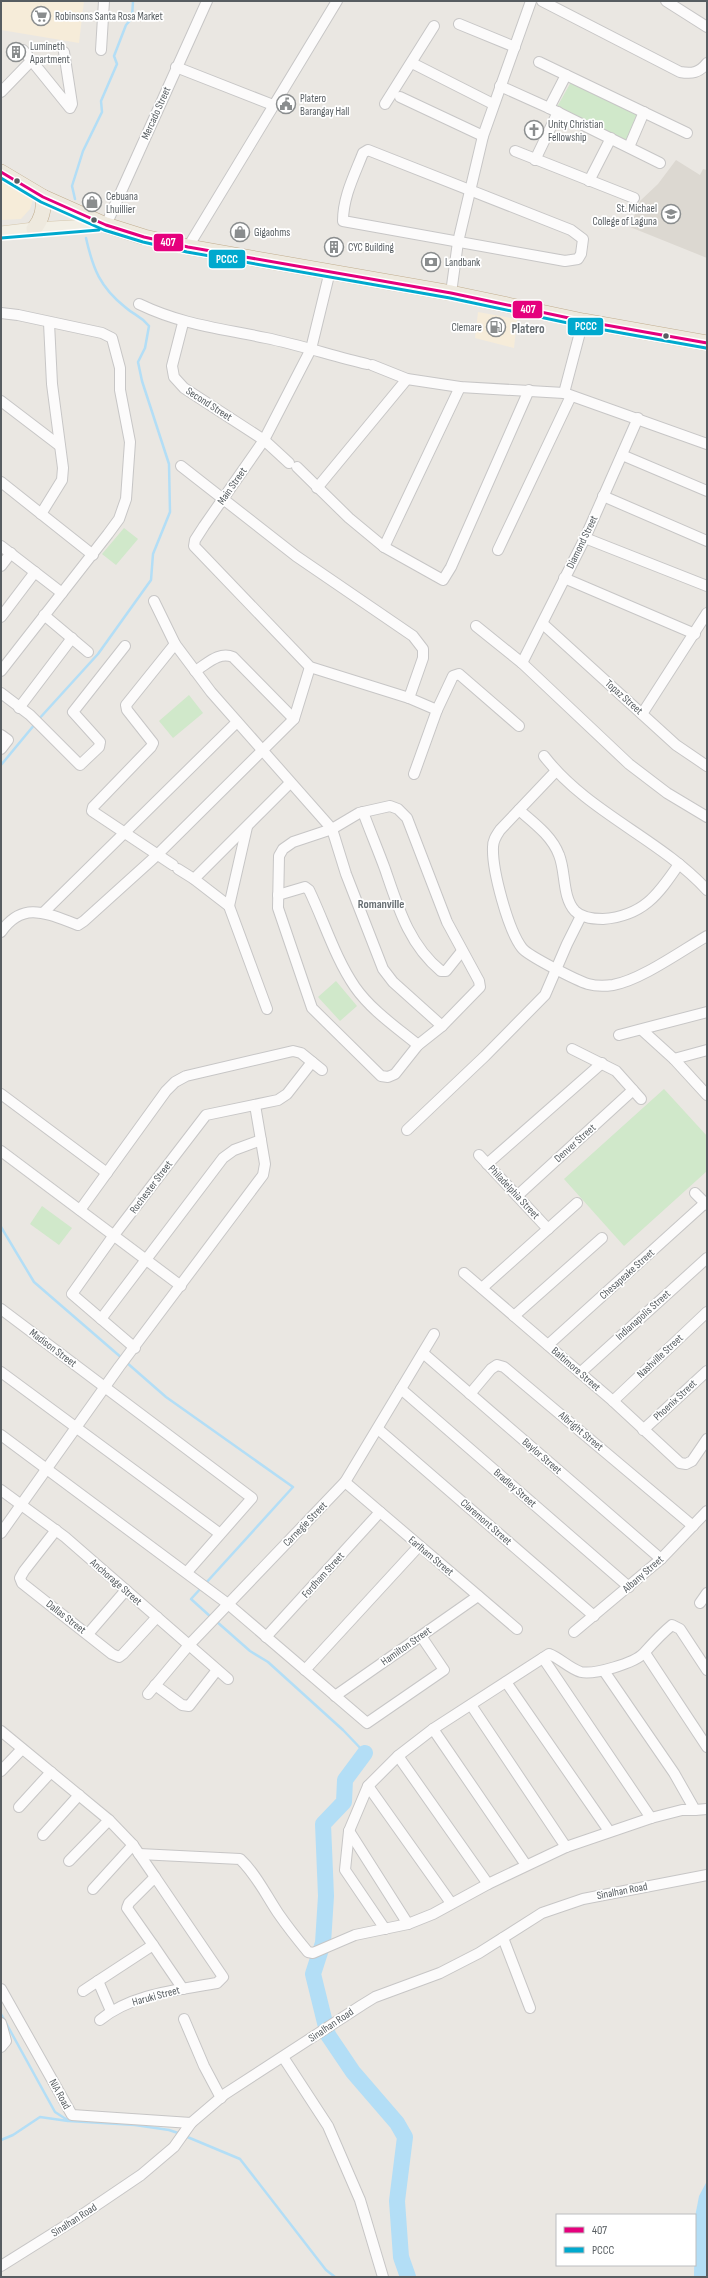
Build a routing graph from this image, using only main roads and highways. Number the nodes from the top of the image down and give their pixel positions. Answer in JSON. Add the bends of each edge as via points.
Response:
{"nodes":[{"id":1,"x":1,"y":172,"type":"edge"},
{"id":2,"x":44,"y":197,"type":"junction"},
{"id":3,"x":106,"y":225,"type":"junction"},
{"id":4,"x":34,"y":229,"type":"junction"},
{"id":5,"x":1,"y":233,"type":"edge"},
{"id":6,"x":707,"y":343,"type":"edge"}],
"edges":[{"from":1,"to":2,"type":"highway"},
{"from":2,"to":3,"type":"highway"},
{"from":2,"to":4,"type":"highway","via":[[44,209]]},
{"from":3,"to":4,"type":"main road"},
{"from":3,"to":6,"type":"highway","via":[[188,248],[451,293],[583,321]]},
{"from":4,"to":5,"type":"main road"}]}
